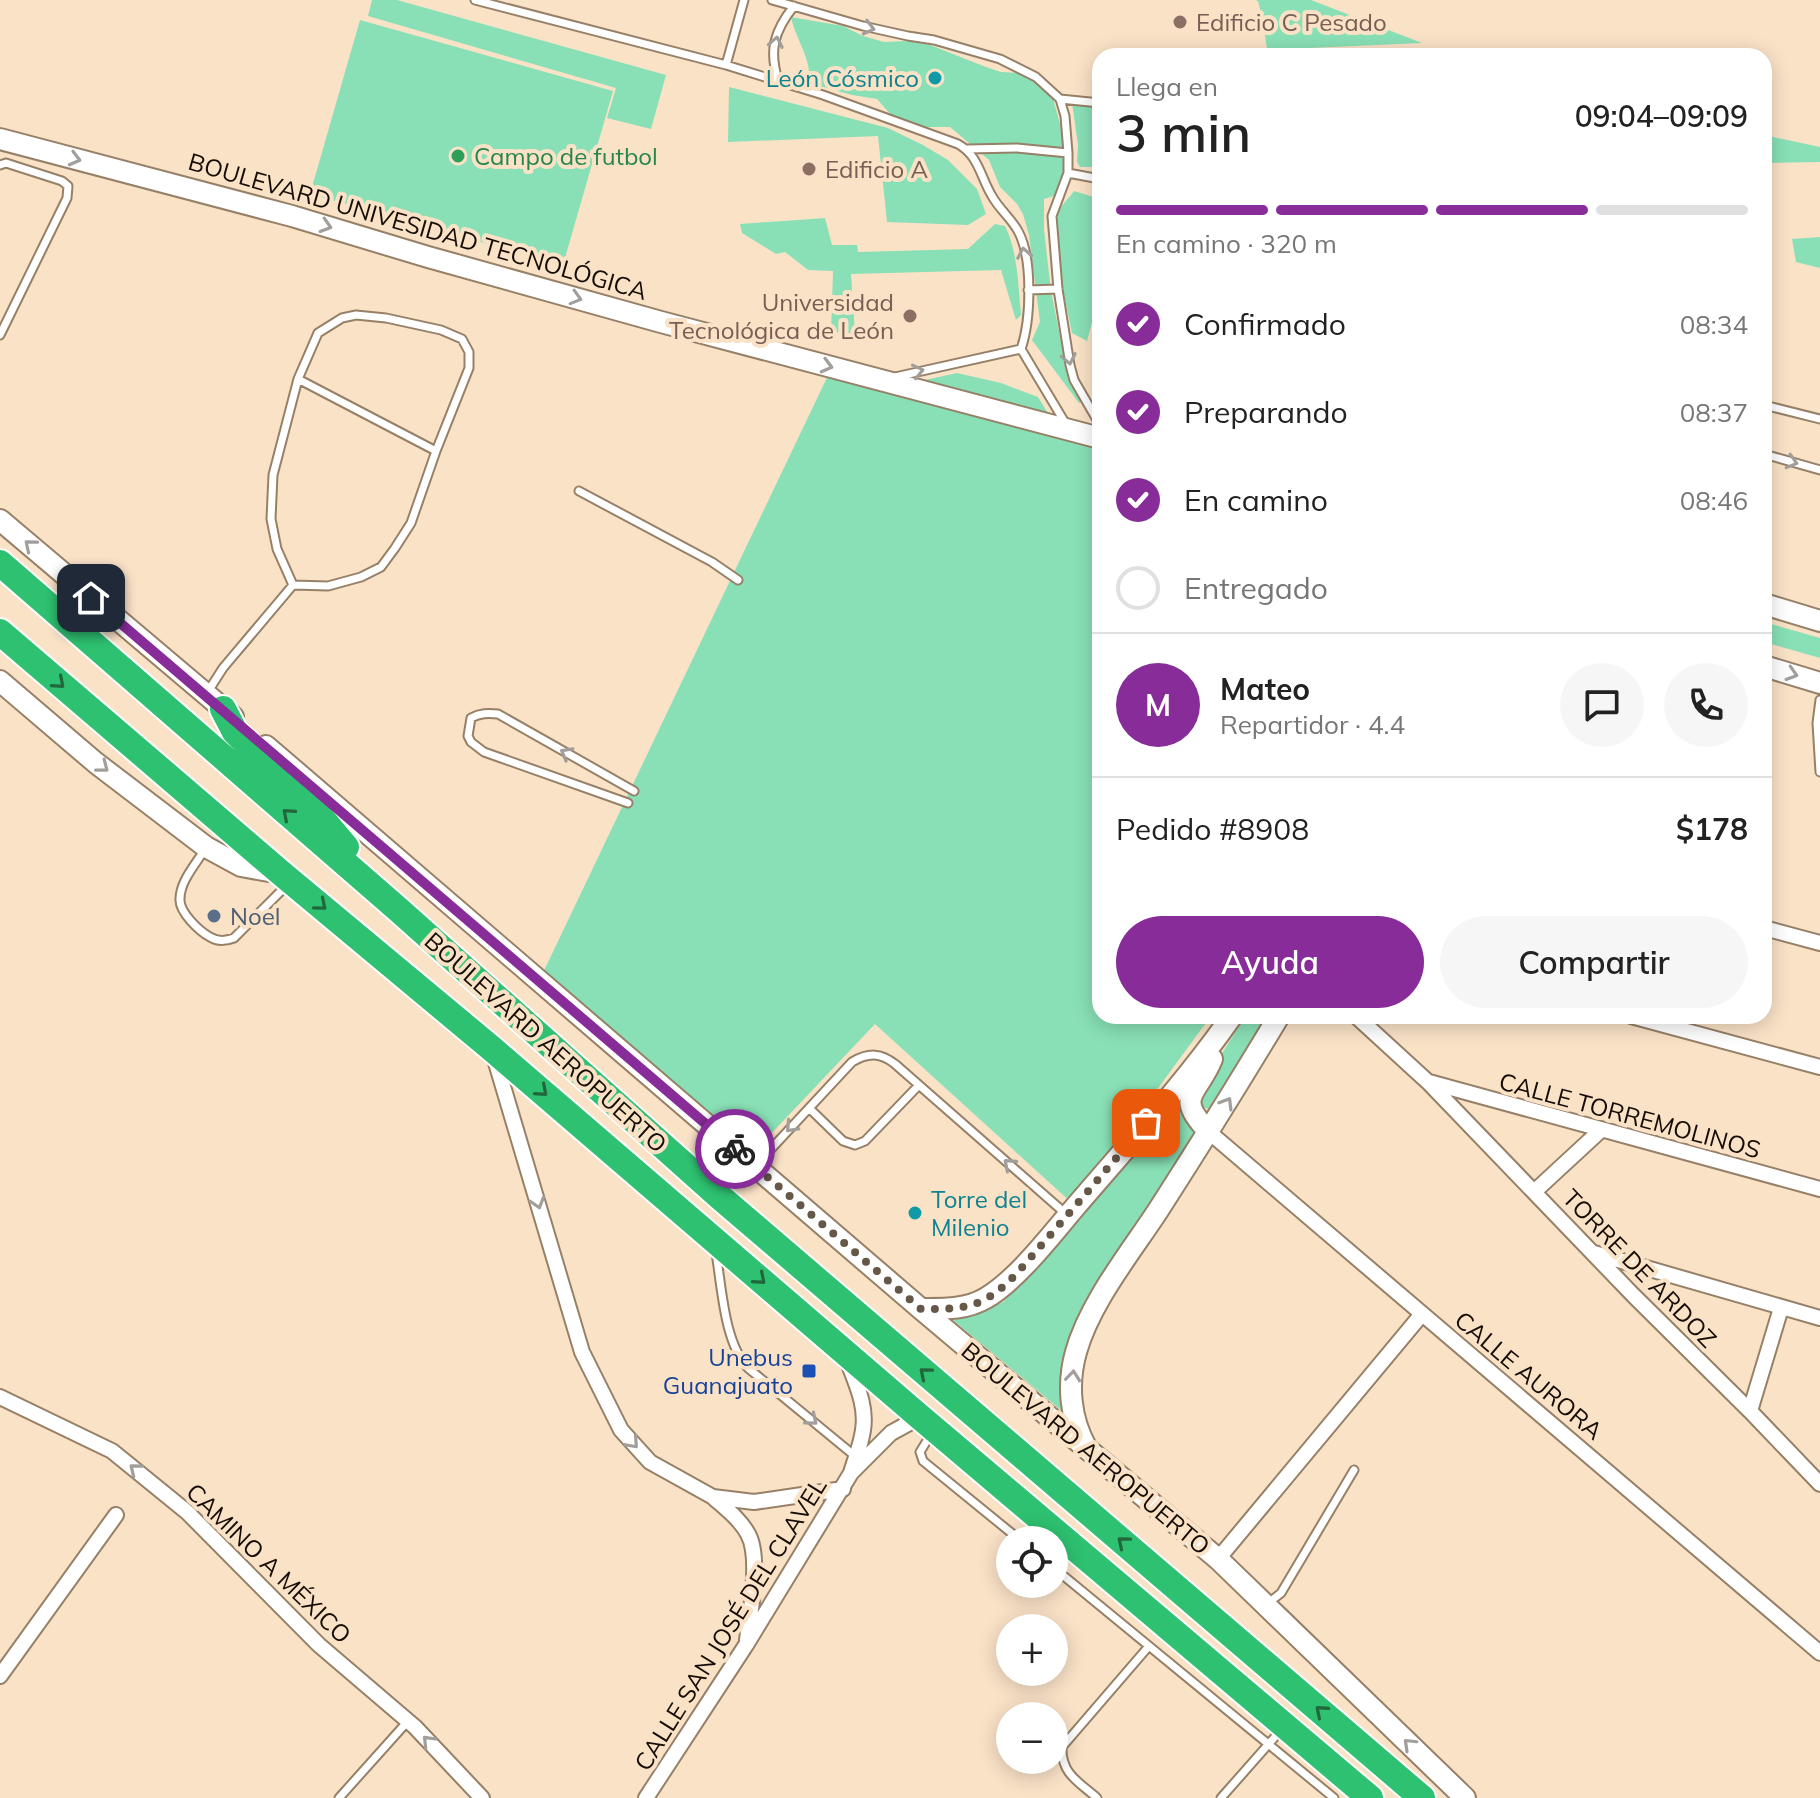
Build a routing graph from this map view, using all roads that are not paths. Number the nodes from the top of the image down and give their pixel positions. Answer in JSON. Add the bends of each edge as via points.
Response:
{"nodes":[{"id":1,"x":475,"y":0,"type":"edge"},
{"id":2,"x":744,"y":0,"type":"edge"},
{"id":3,"x":772,"y":0,"type":"edge"},
{"id":4,"x":794,"y":6,"type":"junction"},
{"id":5,"x":726,"y":65,"type":"junction"},
{"id":6,"x":779,"y":83,"type":"junction"},
{"id":7,"x":1060,"y":99,"type":"junction"},
{"id":8,"x":1092,"y":102,"type":"edge"},
{"id":9,"x":0,"y":139,"type":"edge"},
{"id":10,"x":967,"y":149,"type":"junction"},
{"id":11,"x":1068,"y":153,"type":"junction"},
{"id":12,"x":0,"y":165,"type":"edge"},
{"id":13,"x":1068,"y":173,"type":"junction"},
{"id":14,"x":1092,"y":178,"type":"edge"},
{"id":15,"x":1058,"y":289,"type":"junction"},
{"id":16,"x":1028,"y":290,"type":"junction"},
{"id":17,"x":0,"y":335,"type":"edge"},
{"id":18,"x":1021,"y":349,"type":"junction"},
{"id":19,"x":298,"y":379,"type":"junction"},
{"id":20,"x":880,"y":380,"type":"junction"},
{"id":21,"x":1772,"y":407,"type":"edge"},
{"id":22,"x":1092,"y":411,"type":"edge"},
{"id":23,"x":1820,"y":419,"type":"edge"},
{"id":24,"x":1070,"y":430,"type":"junction"},
{"id":25,"x":1092,"y":436,"type":"edge"},
{"id":26,"x":436,"y":451,"type":"junction"},
{"id":27,"x":1772,"y":456,"type":"edge"},
{"id":28,"x":1820,"y":470,"type":"edge"},
{"id":29,"x":579,"y":491,"type":"dead end"},
{"id":30,"x":0,"y":520,"type":"edge"},
{"id":31,"x":0,"y":563,"type":"edge"},
{"id":32,"x":738,"y":580,"type":"dead end"},
{"id":33,"x":293,"y":585,"type":"junction"},
{"id":34,"x":1772,"y":606,"type":"edge"},
{"id":35,"x":1820,"y":621,"type":"edge"},
{"id":36,"x":0,"y":632,"type":"edge"},
{"id":37,"x":1772,"y":668,"type":"edge"},
{"id":38,"x":0,"y":681,"type":"edge"},
{"id":39,"x":1820,"y":683,"type":"edge"},
{"id":40,"x":1820,"y":700,"type":"edge"},
{"id":41,"x":215,"y":702,"type":"junction"},
{"id":42,"x":596,"y":770,"type":"junction"},
{"id":43,"x":1820,"y":772,"type":"edge"},
{"id":44,"x":592,"y":790,"type":"junction"},
{"id":45,"x":634,"y":791,"type":"dead end"},
{"id":46,"x":628,"y":803,"type":"dead end"},
{"id":47,"x":206,"y":847,"type":"junction"},
{"id":48,"x":286,"y":876,"type":"junction"},
{"id":49,"x":400,"y":911,"type":"junction"},
{"id":50,"x":1772,"y":930,"type":"edge"},
{"id":51,"x":1820,"y":943,"type":"edge"},
{"id":52,"x":1226,"y":1024,"type":"edge"},
{"id":53,"x":1274,"y":1024,"type":"edge"},
{"id":54,"x":1365,"y":1024,"type":"edge"},
{"id":55,"x":1661,"y":1024,"type":"edge"},
{"id":56,"x":1216,"y":1039,"type":"junction"},
{"id":57,"x":491,"y":1048,"type":"junction"},
{"id":58,"x":1820,"y":1067,"type":"edge"},
{"id":59,"x":1428,"y":1082,"type":"junction"},
{"id":60,"x":919,"y":1085,"type":"junction"},
{"id":61,"x":809,"y":1108,"type":"junction"},
{"id":62,"x":1601,"y":1130,"type":"junction"},
{"id":63,"x":1209,"y":1132,"type":"junction"},
{"id":64,"x":755,"y":1166,"type":"junction"},
{"id":65,"x":1820,"y":1189,"type":"edge"},
{"id":66,"x":1535,"y":1191,"type":"junction"},
{"id":67,"x":1067,"y":1216,"type":"junction"},
{"id":68,"x":714,"y":1239,"type":"junction"},
{"id":69,"x":1594,"y":1253,"type":"junction"},
{"id":70,"x":1781,"y":1308,"type":"junction"},
{"id":71,"x":921,"y":1309,"type":"junction"},
{"id":72,"x":1422,"y":1314,"type":"junction"},
{"id":73,"x":1820,"y":1318,"type":"edge"},
{"id":74,"x":844,"y":1351,"type":"junction"},
{"id":75,"x":0,"y":1397,"type":"edge"},
{"id":76,"x":1750,"y":1411,"type":"junction"},
{"id":77,"x":927,"y":1423,"type":"junction"},
{"id":78,"x":1088,"y":1451,"type":"junction"},
{"id":79,"x":859,"y":1460,"type":"junction"},
{"id":80,"x":1354,"y":1470,"type":"dead end"},
{"id":81,"x":1819,"y":1481,"type":"edge"},
{"id":82,"x":843,"y":1489,"type":"junction"},
{"id":83,"x":713,"y":1497,"type":"junction"},
{"id":84,"x":116,"y":1515,"type":"dead end"},
{"id":85,"x":1003,"y":1526,"type":"edge"},
{"id":86,"x":1218,"y":1559,"type":"junction"},
{"id":87,"x":1068,"y":1579,"type":"edge"},
{"id":88,"x":1265,"y":1605,"type":"junction"},
{"id":89,"x":746,"y":1645,"type":"junction"},
{"id":90,"x":1149,"y":1646,"type":"junction"},
{"id":91,"x":1820,"y":1653,"type":"edge"},
{"id":92,"x":0,"y":1676,"type":"edge"},
{"id":93,"x":408,"y":1721,"type":"junction"},
{"id":94,"x":1277,"y":1735,"type":"junction"},
{"id":95,"x":339,"y":1798,"type":"edge"},
{"id":96,"x":482,"y":1798,"type":"edge"},
{"id":97,"x":646,"y":1798,"type":"edge"},
{"id":98,"x":1097,"y":1798,"type":"edge"},
{"id":99,"x":1221,"y":1798,"type":"edge"},
{"id":100,"x":1334,"y":1798,"type":"edge"},
{"id":101,"x":1370,"y":1798,"type":"edge"},
{"id":102,"x":1422,"y":1798,"type":"edge"},
{"id":103,"x":1465,"y":1798,"type":"edge"}],
"edges":[{"from":1,"to":5,"type":"lane"},
{"from":2,"to":5,"type":"lane"},
{"from":3,"to":4,"type":"lane"},
{"from":6,"to":4,"type":"lane","one_way":true,"via":[[773,61],[775,38]]},
{"from":4,"to":7,"type":"lane","one_way":true,"via":[[1000,59],[1036,77]]},
{"from":5,"to":6,"type":"lane"},
{"from":6,"to":10,"type":"lane"},
{"from":7,"to":8,"type":"lane"},
{"from":7,"to":11,"type":"lane"},
{"from":9,"to":20,"type":"street","name":"BOULEVARD UNIVESIDAD TECNOLÓGICA","one_way":true},
{"from":10,"to":11,"type":"lane"},
{"from":16,"to":10,"type":"lane","one_way":true,"via":[[1019,231],[991,195]]},
{"from":11,"to":13,"type":"lane"},
{"from":12,"to":17,"type":"lane","via":[[68,186],[67,198]]},
{"from":13,"to":14,"type":"lane"},
{"from":13,"to":15,"type":"lane","via":[[1052,216]]},
{"from":15,"to":16,"type":"lane"},
{"from":15,"to":22,"type":"lane","one_way":true,"via":[[1074,380]]},
{"from":16,"to":18,"type":"lane","via":[[1028,326]]},
{"from":20,"to":18,"type":"lane","one_way":true},
{"from":18,"to":24,"type":"lane"},
{"from":19,"to":26,"type":"lane"},
{"from":19,"to":26,"type":"lane","via":[[318,333],[349,316],[410,323],[462,339],[469,368]]},
{"from":19,"to":33,"type":"lane","via":[[277,453],[271,519]]},
{"from":20,"to":24,"type":"street","name":"BOULEVARD UNIVESIDAD TECNOLÓGICA"},
{"from":21,"to":23,"type":"lane"},
{"from":24,"to":25,"type":"street","name":"BOULEVARD UNIVESIDAD TECNOLÓGICA"},
{"from":26,"to":33,"type":"lane","via":[[411,523],[381,567],[328,586]]},
{"from":27,"to":28,"type":"lane","one_way":true},
{"from":29,"to":32,"type":"lane"},
{"from":41,"to":30,"type":"street","name":"BOULEVARD AEROPUERTO","one_way":true},
{"from":49,"to":31,"type":"highway","name":"BOULEVARD AEROPUERTO","one_way":true},
{"from":33,"to":41,"type":"lane","via":[[223,668]]},
{"from":34,"to":35,"type":"street"},
{"from":36,"to":48,"type":"highway","name":"BOULEVARD AEROPUERTO","one_way":true},
{"from":37,"to":39,"type":"street","one_way":true},
{"from":38,"to":47,"type":"street","one_way":true},
{"from":40,"to":43,"type":"lane"},
{"from":41,"to":49,"type":"highway","via":[[235,732],[314,809]]},
{"from":41,"to":64,"type":"street","name":"BOULEVARD AEROPUERTO"},
{"from":42,"to":44,"type":"lane"},
{"from":42,"to":44,"type":"lane","one_way":true,"via":[[498,714],[471,718],[468,736],[484,752]]},
{"from":42,"to":45,"type":"lane"},
{"from":44,"to":46,"type":"lane"},
{"from":47,"to":48,"type":"street","via":[[241,866]]},
{"from":47,"to":48,"type":"lane","via":[[182,886],[179,902],[210,937],[234,938]]},
{"from":48,"to":57,"type":"highway","name":"BOULEVARD AEROPUERTO","one_way":true},
{"from":102,"to":49,"type":"highway","name":"BOULEVARD AEROPUERTO","one_way":true,"via":[[720,1197]]},
{"from":50,"to":51,"type":"street"},
{"from":52,"to":56,"type":"street"},
{"from":63,"to":53,"type":"street","one_way":true},
{"from":54,"to":59,"type":"street","name":"TORRE DE ARDOZ"},
{"from":55,"to":58,"type":"street"},
{"from":56,"to":63,"type":"street","via":[[1190,1099],[1192,1114]]},
{"from":56,"to":67,"type":"street"},
{"from":57,"to":68,"type":"highway","name":"BOULEVARD AEROPUERTO","one_way":true},
{"from":57,"to":83,"type":"street","one_way":true,"via":[[582,1352],[600,1390],[621,1430],[650,1462]]},
{"from":59,"to":62,"type":"street","name":"CALLE TORREMOLINOS"},
{"from":59,"to":66,"type":"street","name":"TORRE DE ARDOZ"},
{"from":60,"to":61,"type":"lane","via":[[888,1058],[870,1054],[852,1062]]},
{"from":60,"to":61,"type":"lane","via":[[855,1145],[843,1141]]},
{"from":67,"to":60,"type":"lane","one_way":true},
{"from":61,"to":64,"type":"lane","one_way":true},
{"from":62,"to":65,"type":"street","name":"CALLE TORREMOLINOS"},
{"from":62,"to":66,"type":"street"},
{"from":63,"to":72,"type":"street","name":"CALLE AURORA"},
{"from":78,"to":63,"type":"street","one_way":true,"via":[[1072,1403],[1072,1372],[1082,1335],[1102,1295]]},
{"from":64,"to":71,"type":"street","name":"BOULEVARD AEROPUERTO"},
{"from":66,"to":69,"type":"street","name":"TORRE DE ARDOZ"},
{"from":67,"to":71,"type":"street","via":[[1017,1273],[984,1300],[967,1307]]},
{"from":68,"to":74,"type":"highway","name":"BOULEVARD AEROPUERTO","one_way":true},
{"from":68,"to":79,"type":"lane","one_way":true,"via":[[731,1339],[740,1359]]},
{"from":69,"to":70,"type":"street"},
{"from":69,"to":76,"type":"street","name":"TORRE DE ARDOZ"},
{"from":70,"to":73,"type":"street"},
{"from":70,"to":76,"type":"street"},
{"from":71,"to":78,"type":"street","name":"BOULEVARD AEROPUERTO"},
{"from":72,"to":86,"type":"street"},
{"from":72,"to":91,"type":"street","name":"CALLE AURORA"},
{"from":74,"to":77,"type":"highway","name":"BOULEVARD AEROPUERTO"},
{"from":74,"to":79,"type":"street","via":[[863,1403]]},
{"from":93,"to":75,"type":"street","name":"CAMINO A MÉXICO","one_way":true,"via":[[319,1645],[187,1512],[124,1460]]},
{"from":76,"to":81,"type":"street","name":"TORRE DE ARDOZ"},
{"from":77,"to":79,"type":"street","name":"CALLE SAN JOSÉ DEL CLAVEL","via":[[891,1433]]},
{"from":77,"to":85,"type":"lane","via":[[920,1457]]},
{"from":77,"to":94,"type":"highway","name":"BOULEVARD AEROPUERTO"},
{"from":78,"to":86,"type":"street","name":"BOULEVARD AEROPUERTO"},
{"from":79,"to":82,"type":"street","name":"CALLE SAN JOSÉ DEL CLAVEL"},
{"from":80,"to":88,"type":"lane","via":[[1281,1593]]},
{"from":82,"to":83,"type":"street","via":[[754,1502]]},
{"from":82,"to":89,"type":"street","name":"CALLE SAN JOSÉ DEL CLAVEL"},
{"from":83,"to":89,"type":"street","via":[[747,1531],[754,1549]]},
{"from":84,"to":92,"type":"street"},
{"from":86,"to":88,"type":"street","name":"BOULEVARD AEROPUERTO"},
{"from":87,"to":90,"type":"lane"},
{"from":103,"to":88,"type":"street","name":"BOULEVARD AEROPUERTO","one_way":true},
{"from":89,"to":97,"type":"street","name":"CALLE SAN JOSÉ DEL CLAVEL"},
{"from":90,"to":94,"type":"lane"},
{"from":90,"to":98,"type":"lane","via":[[1062,1747],[1066,1771]]},
{"from":93,"to":95,"type":"lane"},
{"from":96,"to":93,"type":"street","name":"CAMINO A MÉXICO","one_way":true},
{"from":94,"to":99,"type":"lane"},
{"from":94,"to":100,"type":"lane"},
{"from":94,"to":101,"type":"highway","name":"BOULEVARD AEROPUERTO"}]}
